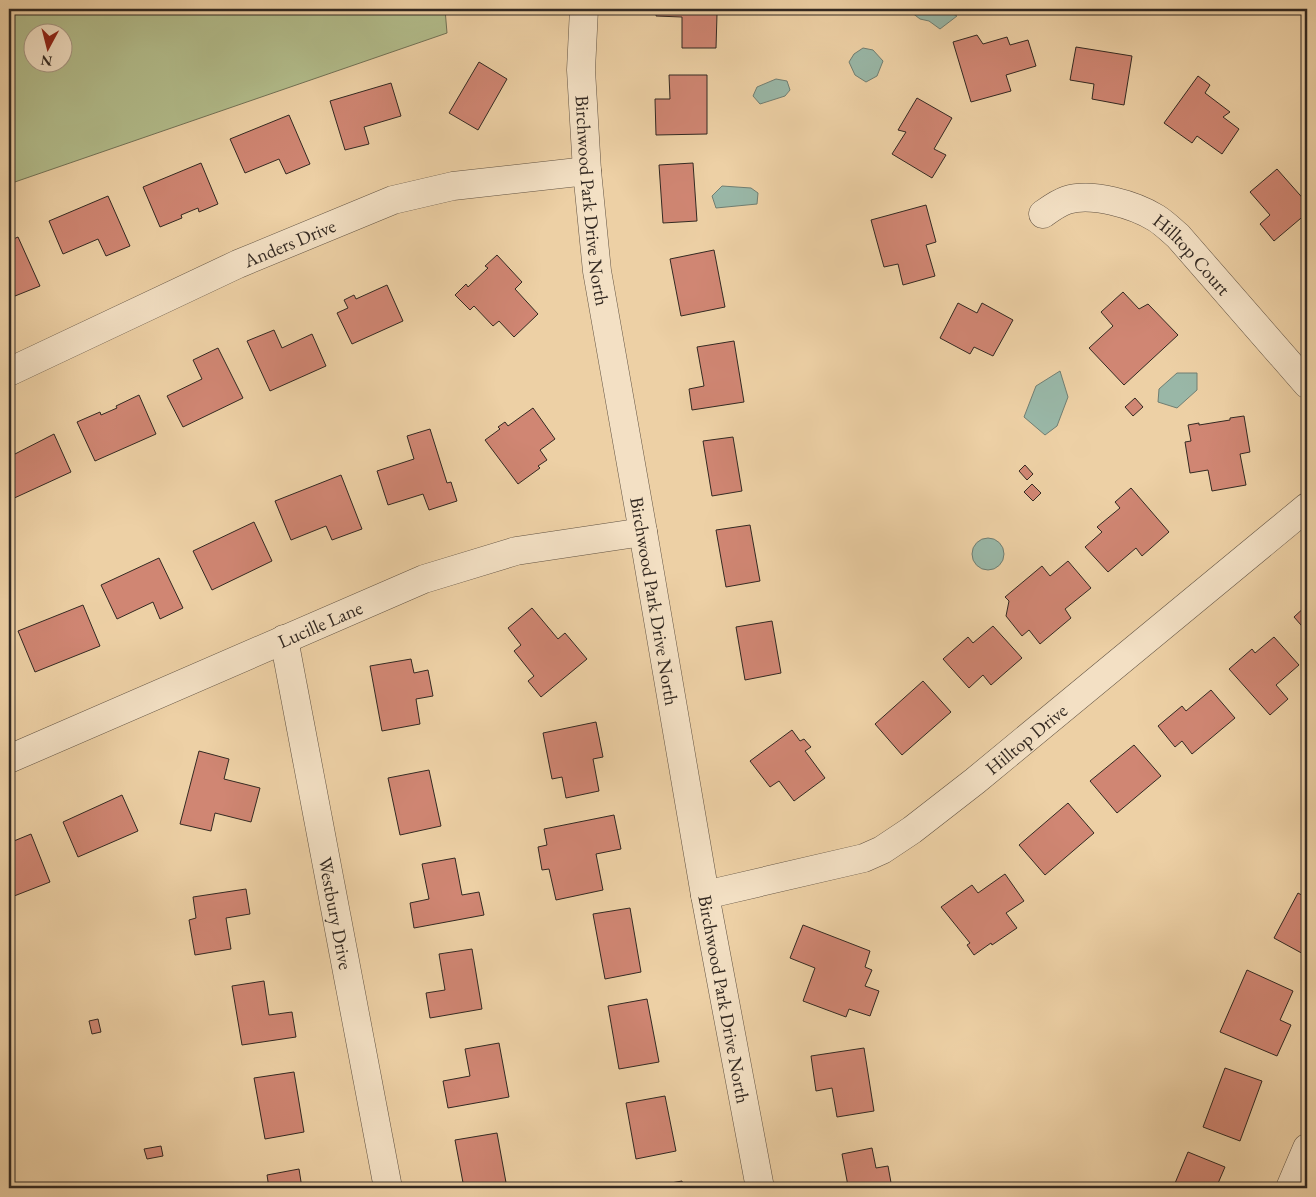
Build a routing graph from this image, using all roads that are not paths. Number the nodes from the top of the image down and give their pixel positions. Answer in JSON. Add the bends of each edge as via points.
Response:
{"nodes":[{"id":1,"x":584,"y":9,"type":"edge"},
{"id":2,"x":587,"y":171,"type":"junction"},
{"id":3,"x":1043,"y":214,"type":"dead end"},
{"id":4,"x":9,"y":372,"type":"edge"},
{"id":5,"x":1307,"y":384,"type":"edge"},
{"id":6,"x":1307,"y":507,"type":"edge"},
{"id":7,"x":644,"y":532,"type":"junction"},
{"id":8,"x":284,"y":639,"type":"junction"},
{"id":9,"x":9,"y":759,"type":"edge"},
{"id":10,"x":705,"y":895,"type":"junction"},
{"id":11,"x":1307,"y":1148,"type":"edge"},
{"id":12,"x":388,"y":1188,"type":"edge"},
{"id":13,"x":760,"y":1188,"type":"edge"},
{"id":14,"x":1290,"y":1188,"type":"edge"}],
"edges":[{"from":1,"to":2,"type":"street","name":"Birchwood Park Drive North","via":[[581,70]]},
{"from":2,"to":4,"type":"street","name":"Anders Drive","via":[[453,186],[392,200],[238,264]]},
{"from":2,"to":7,"type":"street","name":"Birchwood Park Drive North","via":[[597,271]]},
{"from":3,"to":5,"type":"street","name":"Hilltop Court","via":[[1067,200],[1091,198],[1132,207],[1157,218],[1178,236]]},
{"from":6,"to":10,"type":"street","name":"Hilltop Drive","via":[[975,781],[882,850],[864,858]]},
{"from":7,"to":8,"type":"street","name":"Lucille Lane","via":[[507,553],[424,579]]},
{"from":7,"to":10,"type":"street","name":"Birchwood Park Drive North"},
{"from":8,"to":9,"type":"street","name":"Lucille Lane"},
{"from":8,"to":12,"type":"street","name":"Westbury Drive"},
{"from":10,"to":13,"type":"street","name":"Birchwood Park Drive North"},
{"from":11,"to":14,"type":"street"}]}
